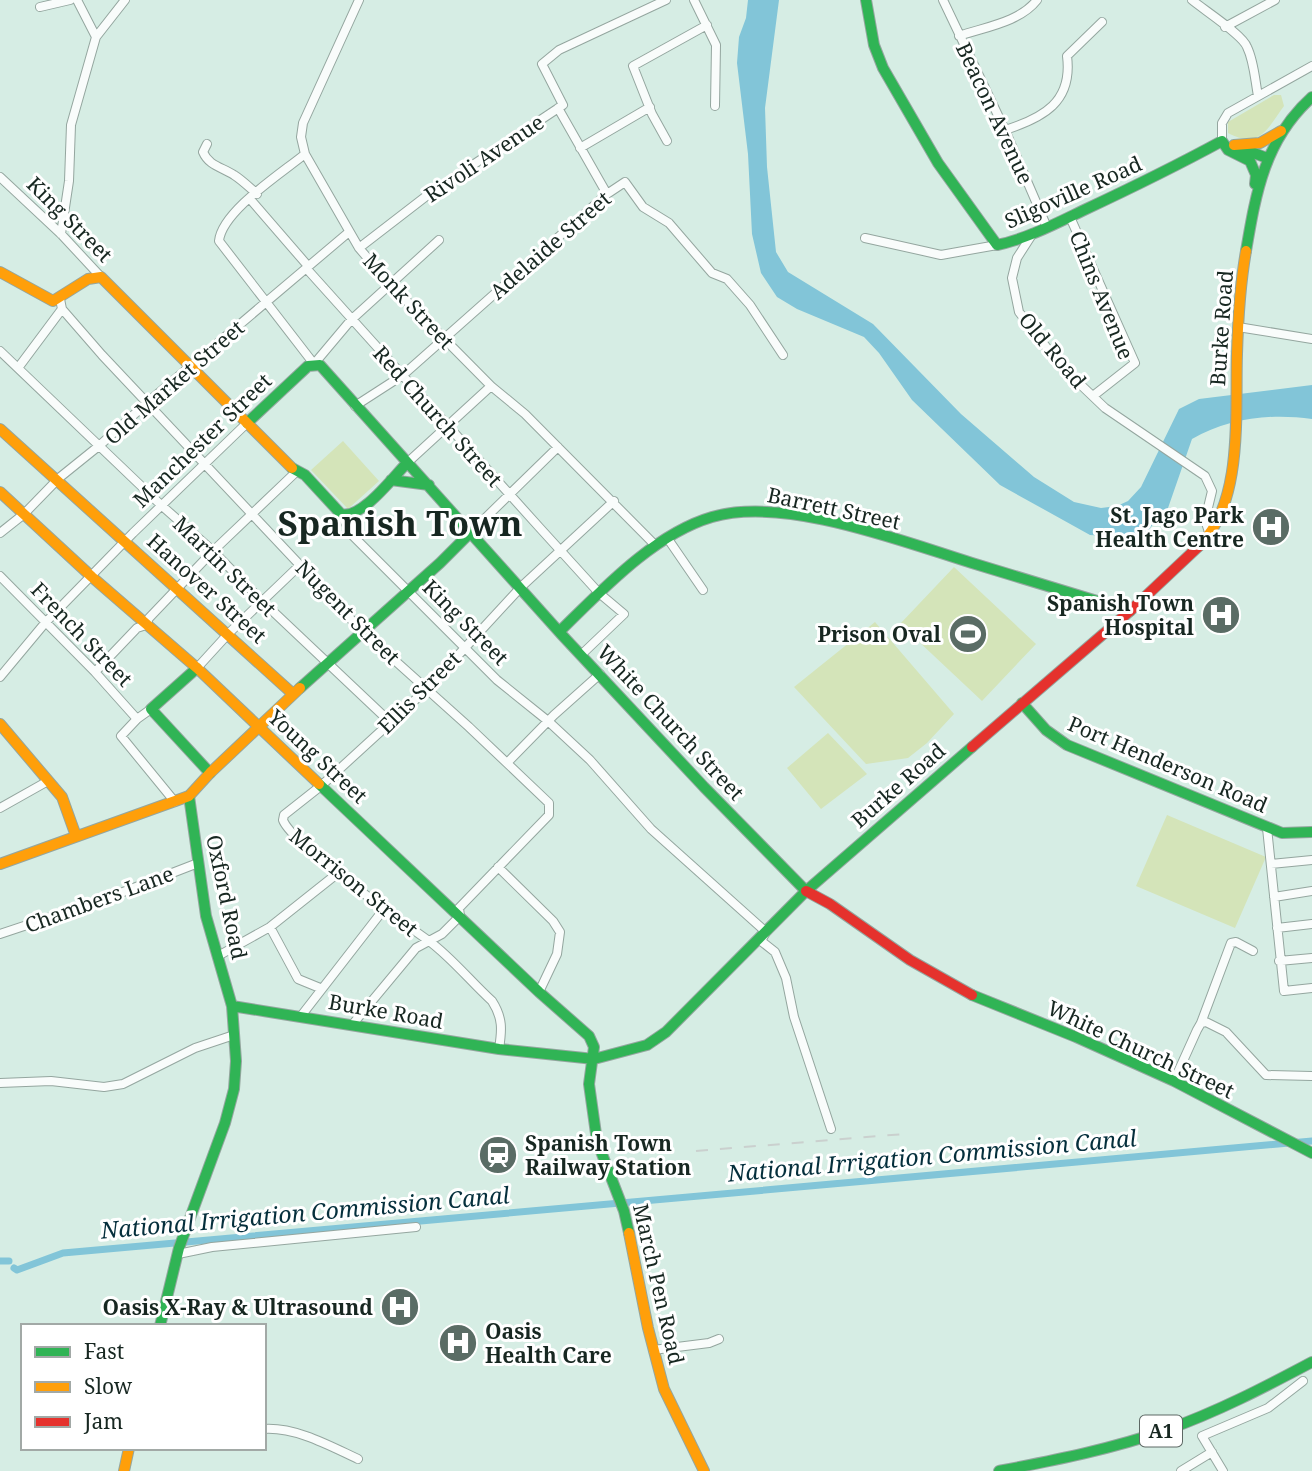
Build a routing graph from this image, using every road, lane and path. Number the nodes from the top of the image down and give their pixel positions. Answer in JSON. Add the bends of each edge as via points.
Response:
{"nodes":[{"id":1,"x":69,"y":0,"type":"edge"},
{"id":2,"x":77,"y":0,"type":"edge"},
{"id":3,"x":125,"y":0,"type":"edge"},
{"id":4,"x":359,"y":0,"type":"edge"},
{"id":5,"x":666,"y":0,"type":"edge"},
{"id":6,"x":694,"y":0,"type":"edge"},
{"id":7,"x":866,"y":0,"type":"edge"},
{"id":8,"x":943,"y":0,"type":"edge"},
{"id":9,"x":1037,"y":0,"type":"edge"},
{"id":10,"x":1192,"y":0,"type":"edge"},
{"id":11,"x":1275,"y":0,"type":"edge"},
{"id":12,"x":40,"y":7,"type":"dead end"},
{"id":13,"x":1102,"y":22,"type":"dead end"},
{"id":14,"x":707,"y":25,"type":"junction"},
{"id":15,"x":1225,"y":27,"type":"junction"},
{"id":16,"x":959,"y":36,"type":"junction"},
{"id":17,"x":96,"y":37,"type":"junction"},
{"id":18,"x":1312,"y":66,"type":"edge"},
{"id":19,"x":1258,"y":96,"type":"junction"},
{"id":20,"x":1312,"y":97,"type":"edge"},
{"id":21,"x":715,"y":106,"type":"dead end"},
{"id":22,"x":650,"y":107,"type":"junction"},
{"id":23,"x":558,"y":108,"type":"junction"},
{"id":24,"x":1005,"y":130,"type":"junction"},
{"id":25,"x":1282,"y":130,"type":"junction"},
{"id":26,"x":667,"y":141,"type":"dead end"},
{"id":27,"x":1222,"y":141,"type":"junction"},
{"id":28,"x":207,"y":144,"type":"dead end"},
{"id":29,"x":1234,"y":145,"type":"junction"},
{"id":30,"x":580,"y":148,"type":"junction"},
{"id":31,"x":305,"y":154,"type":"junction"},
{"id":32,"x":1267,"y":158,"type":"junction"},
{"id":33,"x":0,"y":177,"type":"edge"},
{"id":34,"x":607,"y":194,"type":"junction"},
{"id":35,"x":253,"y":196,"type":"junction"},
{"id":36,"x":1252,"y":215,"type":"junction"},
{"id":37,"x":1070,"y":217,"type":"junction"},
{"id":38,"x":1046,"y":225,"type":"junction"},
{"id":39,"x":349,"y":232,"type":"junction"},
{"id":40,"x":61,"y":233,"type":"junction"},
{"id":41,"x":1033,"y":233,"type":"junction"},
{"id":42,"x":865,"y":238,"type":"dead end"},
{"id":43,"x":439,"y":240,"type":"dead end"},
{"id":44,"x":997,"y":245,"type":"junction"},
{"id":45,"x":359,"y":248,"type":"junction"},
{"id":46,"x":307,"y":267,"type":"junction"},
{"id":47,"x":0,"y":272,"type":"edge"},
{"id":48,"x":101,"y":277,"type":"junction"},
{"id":49,"x":390,"y":284,"type":"junction"},
{"id":50,"x":267,"y":302,"type":"junction"},
{"id":51,"x":61,"y":304,"type":"junction"},
{"id":52,"x":351,"y":320,"type":"junction"},
{"id":53,"x":1238,"y":327,"type":"junction"},
{"id":54,"x":444,"y":339,"type":"junction"},
{"id":55,"x":1312,"y":339,"type":"edge"},
{"id":56,"x":0,"y":351,"type":"edge"},
{"id":57,"x":783,"y":355,"type":"dead end"},
{"id":58,"x":314,"y":364,"type":"junction"},
{"id":59,"x":190,"y":366,"type":"junction"},
{"id":60,"x":19,"y":368,"type":"junction"},
{"id":61,"x":403,"y":375,"type":"junction"},
{"id":62,"x":491,"y":386,"type":"junction"},
{"id":63,"x":1093,"y":396,"type":"junction"},
{"id":64,"x":148,"y":402,"type":"junction"},
{"id":65,"x":355,"y":406,"type":"junction"},
{"id":66,"x":247,"y":423,"type":"junction"},
{"id":67,"x":448,"y":426,"type":"junction"},
{"id":68,"x":0,"y":429,"type":"edge"},
{"id":69,"x":100,"y":445,"type":"junction"},
{"id":70,"x":558,"y":447,"type":"junction"},
{"id":71,"x":407,"y":463,"type":"junction"},
{"id":72,"x":206,"y":464,"type":"junction"},
{"id":73,"x":296,"y":472,"type":"junction"},
{"id":74,"x":59,"y":478,"type":"junction"},
{"id":75,"x":391,"y":480,"type":"junction"},
{"id":76,"x":429,"y":485,"type":"junction"},
{"id":77,"x":0,"y":492,"type":"edge"},
{"id":78,"x":509,"y":495,"type":"junction"},
{"id":79,"x":614,"y":501,"type":"junction"},
{"id":80,"x":162,"y":505,"type":"junction"},
{"id":81,"x":253,"y":513,"type":"junction"},
{"id":82,"x":24,"y":514,"type":"junction"},
{"id":83,"x":341,"y":514,"type":"junction"},
{"id":84,"x":471,"y":532,"type":"junction"},
{"id":85,"x":0,"y":533,"type":"edge"},
{"id":86,"x":1210,"y":535,"type":"junction"},
{"id":87,"x":668,"y":539,"type":"junction"},
{"id":88,"x":125,"y":541,"type":"junction"},
{"id":89,"x":656,"y":546,"type":"junction"},
{"id":90,"x":561,"y":550,"type":"junction"},
{"id":91,"x":213,"y":551,"type":"junction"},
{"id":92,"x":300,"y":565,"type":"junction"},
{"id":93,"x":0,"y":576,"type":"edge"},
{"id":94,"x":92,"y":577,"type":"junction"},
{"id":95,"x":177,"y":587,"type":"junction"},
{"id":96,"x":521,"y":587,"type":"junction"},
{"id":97,"x":702,"y":590,"type":"dead end"},
{"id":98,"x":408,"y":592,"type":"junction"},
{"id":99,"x":600,"y":593,"type":"junction"},
{"id":100,"x":262,"y":601,"type":"junction"},
{"id":101,"x":1130,"y":611,"type":"junction"},
{"id":102,"x":45,"y":623,"type":"junction"},
{"id":103,"x":146,"y":625,"type":"junction"},
{"id":104,"x":362,"y":631,"type":"junction"},
{"id":105,"x":559,"y":631,"type":"junction"},
{"id":106,"x":229,"y":633,"type":"junction"},
{"id":107,"x":464,"y":647,"type":"junction"},
{"id":108,"x":581,"y":655,"type":"junction"},
{"id":109,"x":326,"y":663,"type":"junction"},
{"id":110,"x":197,"y":668,"type":"junction"},
{"id":111,"x":95,"y":672,"type":"junction"},
{"id":112,"x":600,"y":674,"type":"junction"},
{"id":113,"x":0,"y":677,"type":"edge"},
{"id":114,"x":426,"y":689,"type":"junction"},
{"id":115,"x":293,"y":694,"type":"junction"},
{"id":116,"x":1022,"y":703,"type":"junction"},
{"id":117,"x":150,"y":709,"type":"junction"},
{"id":118,"x":137,"y":719,"type":"junction"},
{"id":119,"x":548,"y":721,"type":"junction"},
{"id":120,"x":390,"y":722,"type":"junction"},
{"id":121,"x":0,"y":724,"type":"edge"},
{"id":122,"x":260,"y":729,"type":"junction"},
{"id":123,"x":508,"y":763,"type":"junction"},
{"id":124,"x":209,"y":773,"type":"junction"},
{"id":125,"x":48,"y":781,"type":"junction"},
{"id":126,"x":322,"y":785,"type":"junction"},
{"id":127,"x":189,"y":796,"type":"junction"},
{"id":128,"x":175,"y":802,"type":"junction"},
{"id":129,"x":0,"y":808,"type":"edge"},
{"id":130,"x":283,"y":820,"type":"joint"},
{"id":131,"x":1267,"y":828,"type":"junction"},
{"id":132,"x":1312,"y":832,"type":"edge"},
{"id":133,"x":76,"y":836,"type":"junction"},
{"id":134,"x":1312,"y":860,"type":"edge"},
{"id":135,"x":0,"y":863,"type":"edge"},
{"id":136,"x":198,"y":863,"type":"junction"},
{"id":137,"x":1271,"y":864,"type":"junction"},
{"id":138,"x":498,"y":867,"type":"junction"},
{"id":139,"x":338,"y":873,"type":"junction"},
{"id":140,"x":806,"y":891,"type":"junction"},
{"id":141,"x":1312,"y":891,"type":"edge"},
{"id":142,"x":1274,"y":897,"type":"junction"},
{"id":143,"x":384,"y":909,"type":"junction"},
{"id":144,"x":460,"y":916,"type":"junction"},
{"id":145,"x":1312,"y":924,"type":"edge"},
{"id":146,"x":270,"y":927,"type":"junction"},
{"id":147,"x":1277,"y":928,"type":"junction"},
{"id":148,"x":766,"y":932,"type":"junction"},
{"id":149,"x":0,"y":934,"type":"edge"},
{"id":150,"x":428,"y":941,"type":"junction"},
{"id":151,"x":1253,"y":951,"type":"dead end"},
{"id":152,"x":218,"y":956,"type":"junction"},
{"id":153,"x":1312,"y":958,"type":"edge"},
{"id":154,"x":1279,"y":961,"type":"junction"},
{"id":155,"x":320,"y":988,"type":"junction"},
{"id":156,"x":1312,"y":988,"type":"edge"},
{"id":157,"x":539,"y":992,"type":"junction"},
{"id":158,"x":232,"y":1006,"type":"junction"},
{"id":159,"x":301,"y":1016,"type":"junction"},
{"id":160,"x":1200,"y":1023,"type":"junction"},
{"id":161,"x":352,"y":1025,"type":"junction"},
{"id":162,"x":234,"y":1035,"type":"junction"},
{"id":163,"x":499,"y":1049,"type":"junction"},
{"id":164,"x":594,"y":1059,"type":"junction"},
{"id":165,"x":1312,"y":1076,"type":"edge"},
{"id":166,"x":1174,"y":1081,"type":"junction"},
{"id":167,"x":0,"y":1083,"type":"edge"},
{"id":168,"x":831,"y":1129,"type":"dead end"},
{"id":169,"x":1312,"y":1153,"type":"edge"},
{"id":170,"x":416,"y":1227,"type":"dead end"},
{"id":171,"x":178,"y":1251,"type":"junction"},
{"id":172,"x":160,"y":1324,"type":"edge"},
{"id":173,"x":719,"y":1339,"type":"dead end"},
{"id":174,"x":653,"y":1350,"type":"junction"},
{"id":175,"x":1312,"y":1362,"type":"edge"},
{"id":176,"x":1303,"y":1381,"type":"dead end"},
{"id":177,"x":266,"y":1429,"type":"edge"},
{"id":178,"x":129,"y":1450,"type":"edge"},
{"id":179,"x":1212,"y":1452,"type":"junction"},
{"id":180,"x":358,"y":1459,"type":"dead end"},
{"id":181,"x":124,"y":1471,"type":"edge"},
{"id":182,"x":704,"y":1471,"type":"edge"},
{"id":183,"x":999,"y":1471,"type":"edge"},
{"id":184,"x":1181,"y":1471,"type":"edge"},
{"id":185,"x":1223,"y":1471,"type":"edge"}],
"edges":[{"from":1,"to":12,"type":"street"},
{"from":2,"to":17,"type":"street"},
{"from":3,"to":17,"type":"street"},
{"from":4,"to":31,"type":"street","name":"Monk Street","via":[[303,123],[300,137]]},
{"from":5,"to":23,"type":"street","name":"Rivoli Avenue","via":[[559,50],[542,64],[563,105]]},
{"from":6,"to":14,"type":"street"},
{"from":7,"to":44,"type":"main road","name":"Sligoville Road","via":[[883,68],[938,163]]},
{"from":8,"to":16,"type":"street","name":"Beacon Avenue"},
{"from":9,"to":16,"type":"street","via":[[1019,15]]},
{"from":10,"to":15,"type":"street"},
{"from":11,"to":15,"type":"street"},
{"from":13,"to":24,"type":"street","via":[[1067,56],[1069,75],[1050,108],[1035,120]]},
{"from":14,"to":21,"type":"street","via":[[716,45]]},
{"from":14,"to":22,"type":"street","via":[[633,66]]},
{"from":15,"to":19,"type":"street","via":[[1248,47]]},
{"from":16,"to":24,"type":"street","name":"Beacon Avenue"},
{"from":17,"to":40,"type":"street","via":[[71,125]]},
{"from":18,"to":19,"type":"street"},
{"from":19,"to":27,"type":"street","via":[[1228,113],[1222,123]]},
{"from":20,"to":25,"type":"main road"},
{"from":22,"to":26,"type":"street"},
{"from":22,"to":30,"type":"street"},
{"from":23,"to":30,"type":"street"},
{"from":23,"to":45,"type":"street","name":"Rivoli Avenue","via":[[429,194]]},
{"from":24,"to":38,"type":"street","name":"Beacon Avenue"},
{"from":25,"to":29,"type":"main road","via":[[1260,143]]},
{"from":25,"to":32,"type":"main road","name":"Burke Road"},
{"from":27,"to":29,"type":"main road"},
{"from":27,"to":36,"type":"main road","via":[[1254,166]]},
{"from":27,"to":37,"type":"main road","name":"Sligoville Road"},
{"from":28,"to":35,"type":"street","name":"Red Church Street","via":[[204,156]]},
{"from":29,"to":32,"type":"main road"},
{"from":30,"to":34,"type":"street"},
{"from":31,"to":35,"type":"street","name":"White Church Street"},
{"from":31,"to":39,"type":"street","name":"Monk Street"},
{"from":32,"to":36,"type":"main road","name":"Burke Road"},
{"from":33,"to":40,"type":"street","name":"King Street"},
{"from":34,"to":54,"type":"street","name":"Adelaide Street"},
{"from":34,"to":57,"type":"street","name":"Adelaide Street","via":[[625,181],[643,208],[669,223],[712,274],[726,279],[750,304]]},
{"from":35,"to":46,"type":"street","name":"Red Church Street"},
{"from":35,"to":50,"type":"street","name":"White Church Street","via":[[226,223],[219,241]]},
{"from":36,"to":53,"type":"main road","name":"Burke Road"},
{"from":37,"to":38,"type":"main road","name":"Sligoville Road"},
{"from":37,"to":63,"type":"street","name":"Chins Avenue","via":[[1135,363]]},
{"from":38,"to":41,"type":"main road","name":"Sligoville Road"},
{"from":39,"to":45,"type":"street","name":"Monk Street"},
{"from":39,"to":46,"type":"street","name":"Old Market Street"},
{"from":40,"to":48,"type":"street","name":"King Street"},
{"from":41,"to":44,"type":"main road","name":"Sligoville Road"},
{"from":41,"to":63,"type":"street","name":"Old Road","via":[[1017,258],[1012,278],[1019,313],[1061,366]]},
{"from":42,"to":44,"type":"street","via":[[940,255]]},
{"from":43,"to":49,"type":"street","name":"Manchester Street"},
{"from":45,"to":49,"type":"street","name":"Monk Street"},
{"from":46,"to":50,"type":"street","name":"Old Market Street"},
{"from":46,"to":52,"type":"street","name":"Red Church Street"},
{"from":47,"to":51,"type":"main road"},
{"from":48,"to":51,"type":"main road","via":[[92,277]]},
{"from":48,"to":59,"type":"main road","name":"King Street"},
{"from":49,"to":52,"type":"street","name":"Manchester Street"},
{"from":49,"to":54,"type":"street","name":"Monk Street"},
{"from":50,"to":58,"type":"street","name":"White Church Street"},
{"from":50,"to":59,"type":"street","name":"Old Market Street"},
{"from":51,"to":60,"type":"street"},
{"from":51,"to":64,"type":"street","name":"Nugent Street"},
{"from":52,"to":58,"type":"street","name":"Manchester Street"},
{"from":52,"to":61,"type":"street","name":"Red Church Street"},
{"from":53,"to":55,"type":"street"},
{"from":53,"to":86,"type":"main road","name":"Burke Road","via":[[1232,467]]},
{"from":54,"to":61,"type":"street","name":"Adelaide Street"},
{"from":54,"to":62,"type":"street","name":"Monk Street"},
{"from":56,"to":60,"type":"street","name":"Martin Street"},
{"from":58,"to":65,"type":"main road","name":"White Church Street","via":[[320,365]]},
{"from":58,"to":66,"type":"main road","name":"Manchester Street"},
{"from":59,"to":64,"type":"street","name":"Old Market Street"},
{"from":59,"to":66,"type":"main road","name":"King Street"},
{"from":60,"to":69,"type":"street","name":"Martin Street"},
{"from":61,"to":65,"type":"street","name":"Adelaide Street"},
{"from":61,"to":67,"type":"street","name":"Red Church Street"},
{"from":62,"to":67,"type":"street"},
{"from":62,"to":70,"type":"street","name":"Monk Street"},
{"from":63,"to":86,"type":"street","name":"Old Road","via":[[1205,476],[1212,491],[1205,520]]},
{"from":64,"to":69,"type":"street","name":"Old Market Street"},
{"from":64,"to":72,"type":"street","name":"Nugent Street"},
{"from":65,"to":71,"type":"main road","name":"White Church Street"},
{"from":66,"to":72,"type":"street","name":"Manchester Street"},
{"from":66,"to":73,"type":"main road","name":"King Street"},
{"from":67,"to":71,"type":"street"},
{"from":67,"to":78,"type":"street","name":"Red Church Street"},
{"from":68,"to":74,"type":"main road","name":"Hanover Street"},
{"from":69,"to":74,"type":"street","name":"Old Market Street"},
{"from":69,"to":80,"type":"street","name":"Martin Street"},
{"from":70,"to":78,"type":"street"},
{"from":70,"to":79,"type":"street","name":"Monk Street"},
{"from":71,"to":75,"type":"main road"},
{"from":71,"to":76,"type":"main road","name":"White Church Street"},
{"from":72,"to":80,"type":"street","name":"Manchester Street"},
{"from":72,"to":81,"type":"street","name":"Nugent Street"},
{"from":73,"to":81,"type":"street"},
{"from":73,"to":83,"type":"main road","name":"King Street","via":[[305,475]]},
{"from":74,"to":82,"type":"street","name":"Old Market Street"},
{"from":74,"to":88,"type":"main road","name":"Hanover Street"},
{"from":75,"to":76,"type":"main road"},
{"from":75,"to":83,"type":"main road","via":[[360,511]]},
{"from":76,"to":84,"type":"main road","name":"White Church Street"},
{"from":77,"to":82,"type":"main road","name":"Young Street"},
{"from":78,"to":84,"type":"street"},
{"from":78,"to":90,"type":"street","name":"Red Church Street"},
{"from":79,"to":89,"type":"street","name":"Monk Street"},
{"from":79,"to":90,"type":"street","name":"Ellis Street"},
{"from":80,"to":88,"type":"street","name":"Manchester Street"},
{"from":80,"to":91,"type":"street","name":"Martin Street"},
{"from":81,"to":91,"type":"street"},
{"from":81,"to":92,"type":"street","name":"Nugent Street"},
{"from":82,"to":85,"type":"street","name":"Old Market Street"},
{"from":82,"to":94,"type":"main road","name":"Young Street"},
{"from":83,"to":98,"type":"street","name":"King Street","via":[[351,534]]},
{"from":84,"to":96,"type":"main road","name":"White Church Street"},
{"from":84,"to":98,"type":"main road"},
{"from":86,"to":101,"type":"main road","name":"Burke Road"},
{"from":87,"to":89,"type":"main road","name":"Barrett Street"},
{"from":87,"to":97,"type":"street"},
{"from":87,"to":101,"type":"main road","name":"Barrett Street","via":[[726,514],[784,514],[878,534]]},
{"from":88,"to":94,"type":"street","name":"Manchester Street"},
{"from":88,"to":95,"type":"main road","name":"Hanover Street"},
{"from":89,"to":99,"type":"main road","name":"Barrett Street"},
{"from":90,"to":96,"type":"street","name":"Ellis Street"},
{"from":90,"to":99,"type":"street","name":"Red Church Street"},
{"from":91,"to":95,"type":"street"},
{"from":91,"to":100,"type":"street","name":"Martin Street"},
{"from":92,"to":100,"type":"street"},
{"from":92,"to":104,"type":"street","name":"Nugent Street"},
{"from":93,"to":102,"type":"street","name":"French Street"},
{"from":94,"to":102,"type":"street","name":"Manchester Street"},
{"from":94,"to":103,"type":"main road","name":"Young Street"},
{"from":95,"to":103,"type":"street"},
{"from":95,"to":106,"type":"main road","name":"Hanover Street"},
{"from":96,"to":105,"type":"main road","name":"White Church Street"},
{"from":96,"to":107,"type":"street","name":"Ellis Street"},
{"from":98,"to":104,"type":"main road"},
{"from":98,"to":107,"type":"street","name":"King Street"},
{"from":99,"to":105,"type":"main road","name":"Barrett Street"},
{"from":99,"to":108,"type":"street","name":"Red Church Street","via":[[624,614]]},
{"from":100,"to":106,"type":"street"},
{"from":100,"to":109,"type":"street","name":"Martin Street"},
{"from":101,"to":116,"type":"main road","name":"Burke Road"},
{"from":102,"to":111,"type":"street","name":"French Street"},
{"from":102,"to":113,"type":"street","name":"Manchester Street"},
{"from":103,"to":110,"type":"main road","name":"Young Street"},
{"from":103,"to":111,"type":"street","via":[[136,628]]},
{"from":104,"to":109,"type":"main road"},
{"from":104,"to":114,"type":"street","name":"Nugent Street"},
{"from":105,"to":108,"type":"main road","name":"White Church Street"},
{"from":106,"to":110,"type":"street"},
{"from":106,"to":115,"type":"main road","name":"Hanover Street"},
{"from":107,"to":114,"type":"street","name":"Ellis Street"},
{"from":107,"to":119,"type":"street","name":"King Street"},
{"from":108,"to":112,"type":"main road","name":"White Church Street"},
{"from":109,"to":115,"type":"main road"},
{"from":109,"to":120,"type":"street","name":"Martin Street"},
{"from":110,"to":117,"type":"main road"},
{"from":110,"to":122,"type":"main road","name":"Young Street"},
{"from":111,"to":118,"type":"street","name":"French Street"},
{"from":112,"to":119,"type":"street"},
{"from":112,"to":140,"type":"main road","name":"White Church Street"},
{"from":114,"to":120,"type":"street","name":"Ellis Street"},
{"from":114,"to":123,"type":"street","name":"Nugent Street"},
{"from":115,"to":122,"type":"main road"},
{"from":116,"to":131,"type":"main road","name":"Port Henderson Road","via":[[1067,745]]},
{"from":116,"to":140,"type":"main road","name":"Burke Road"},
{"from":117,"to":118,"type":"street"},
{"from":117,"to":124,"type":"main road"},
{"from":118,"to":128,"type":"street","via":[[121,733],[122,738]]},
{"from":119,"to":123,"type":"street"},
{"from":119,"to":148,"type":"street","name":"King Street","via":[[651,829]]},
{"from":120,"to":126,"type":"street","name":"Ellis Street"},
{"from":121,"to":125,"type":"main road"},
{"from":122,"to":124,"type":"main road"},
{"from":122,"to":126,"type":"main road","name":"Young Street"},
{"from":123,"to":138,"type":"street","name":"Nugent Street","via":[[549,803],[550,810]]},
{"from":124,"to":127,"type":"main road"},
{"from":125,"to":129,"type":"street"},
{"from":125,"to":133,"type":"main road","via":[[62,797]]},
{"from":126,"to":130,"type":"street","name":"Ellis Street"},
{"from":126,"to":144,"type":"main road","name":"Young Street"},
{"from":127,"to":128,"type":"main road"},
{"from":127,"to":136,"type":"main road","name":"Oxford Road"},
{"from":128,"to":133,"type":"main road"},
{"from":130,"to":139,"type":"street","name":"Morrison Street","via":[[289,831]]},
{"from":131,"to":132,"type":"main road","name":"Port Henderson Road","via":[[1282,834]]},
{"from":131,"to":137,"type":"street"},
{"from":133,"to":135,"type":"main road"},
{"from":134,"to":137,"type":"street"},
{"from":136,"to":149,"type":"street","name":"Chambers Lane"},
{"from":136,"to":152,"type":"main road","name":"Oxford Road"},
{"from":137,"to":142,"type":"street"},
{"from":138,"to":144,"type":"street","name":"Nugent Street","via":[[460,908]]},
{"from":138,"to":157,"type":"street","via":[[560,932],[557,954]]},
{"from":139,"to":143,"type":"street","name":"Morrison Street"},
{"from":139,"to":146,"type":"street"},
{"from":140,"to":148,"type":"main road","name":"Burke Road"},
{"from":140,"to":166,"type":"main road","name":"White Church Street","via":[[980,1000]]},
{"from":141,"to":142,"type":"street"},
{"from":142,"to":147,"type":"street"},
{"from":143,"to":150,"type":"street","name":"Morrison Street"},
{"from":143,"to":155,"type":"street"},
{"from":144,"to":150,"type":"street","name":"Morrison Street"},
{"from":144,"to":157,"type":"main road","name":"Young Street"},
{"from":145,"to":147,"type":"street"},
{"from":146,"to":152,"type":"street"},
{"from":146,"to":155,"type":"street","via":[[298,979]]},
{"from":147,"to":154,"type":"street"},
{"from":148,"to":164,"type":"main road","name":"Burke Road","via":[[666,1032],[648,1045]]},
{"from":148,"to":168,"type":"street","name":"King Street","via":[[761,941],[775,952],[786,978]]},
{"from":150,"to":161,"type":"street","via":[[416,948]]},
{"from":150,"to":163,"type":"street","name":"Morrison Street","via":[[492,1001],[502,1027]]},
{"from":151,"to":160,"type":"street","via":[[1231,943]]},
{"from":152,"to":158,"type":"main road","name":"Oxford Road"},
{"from":153,"to":154,"type":"street"},
{"from":154,"to":156,"type":"street","via":[[1284,991]]},
{"from":155,"to":159,"type":"street"},
{"from":157,"to":164,"type":"main road","name":"Young Street","via":[[589,1036]]},
{"from":158,"to":159,"type":"main road","name":"Burke Road"},
{"from":158,"to":162,"type":"main road","name":"Oxford Road"},
{"from":159,"to":161,"type":"main road","name":"Burke Road"},
{"from":160,"to":165,"type":"street","via":[[1226,1032],[1266,1075]]},
{"from":160,"to":166,"type":"street"},
{"from":161,"to":163,"type":"main road","name":"Burke Road"},
{"from":162,"to":167,"type":"street","via":[[195,1048],[123,1084]]},
{"from":162,"to":171,"type":"main road","name":"Oxford Road","via":[[234,1089]]},
{"from":163,"to":164,"type":"main road","name":"Burke Road"},
{"from":164,"to":174,"type":"main road","name":"March Pen Road","via":[[589,1084],[597,1141],[624,1211]]},
{"from":166,"to":169,"type":"main road","name":"White Church Street"},
{"from":170,"to":171,"type":"street"},
{"from":171,"to":172,"type":"main road","name":"Oxford Road"},
{"from":173,"to":174,"type":"street"},
{"from":174,"to":182,"type":"main road","name":"March Pen Road","via":[[676,1417]]},
{"from":175,"to":183,"type":"main road","number":"A1","via":[[1256,1392],[1166,1430],[1077,1456]]},
{"from":176,"to":179,"type":"street","via":[[1268,1408],[1202,1436]]},
{"from":177,"to":180,"type":"street","via":[[318,1440]]},
{"from":178,"to":181,"type":"main road"},
{"from":179,"to":184,"type":"street"},
{"from":179,"to":185,"type":"street"}]}
